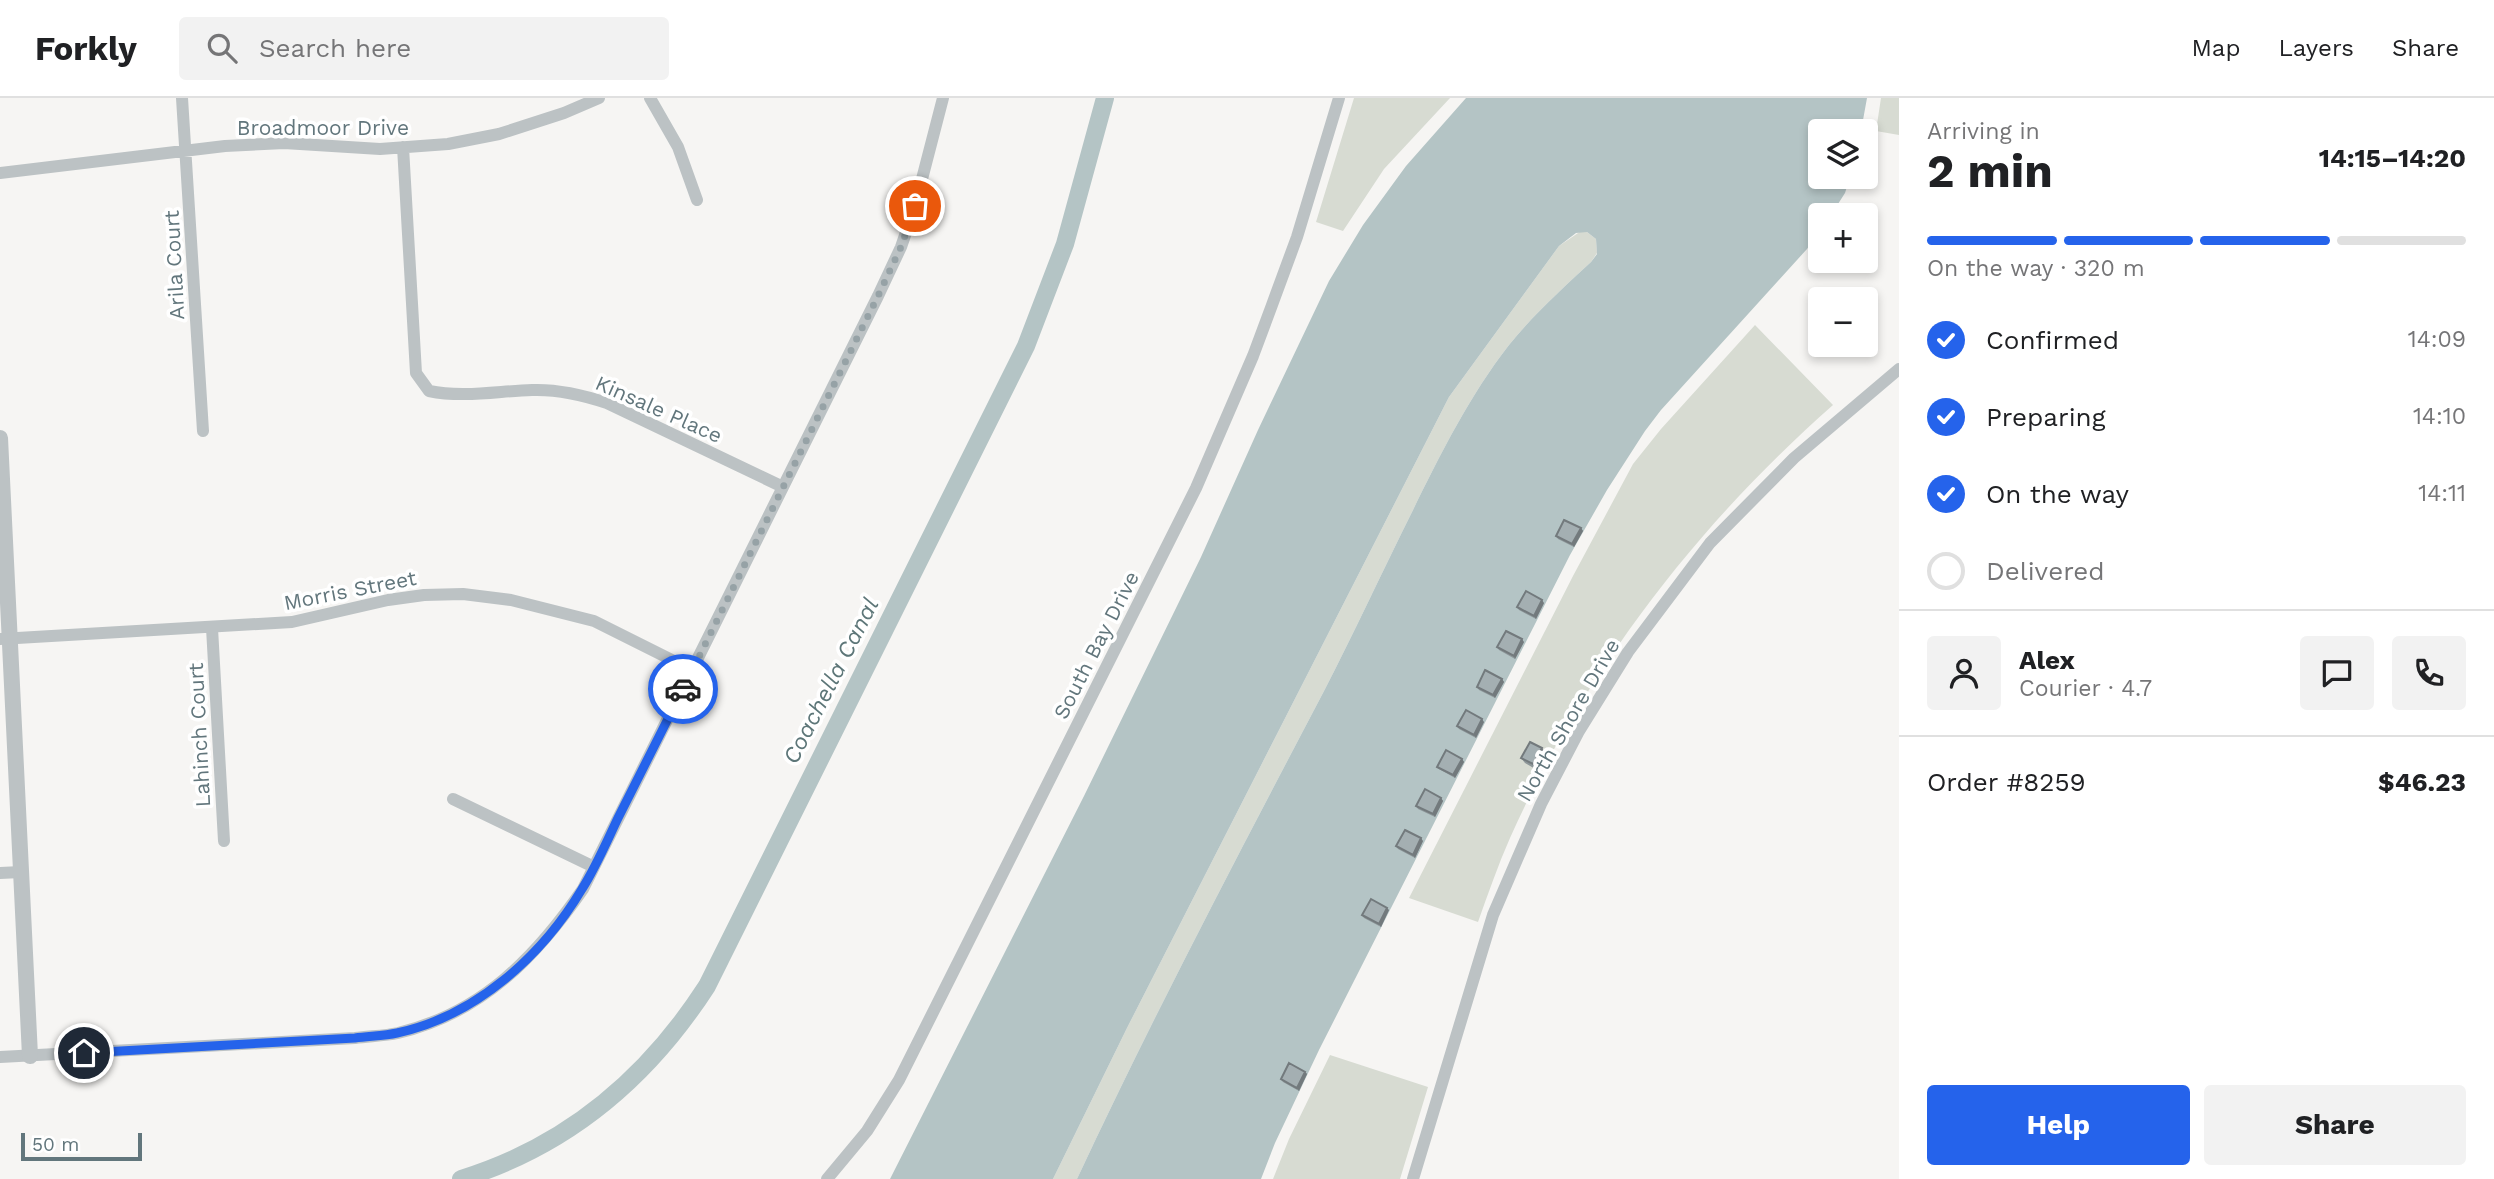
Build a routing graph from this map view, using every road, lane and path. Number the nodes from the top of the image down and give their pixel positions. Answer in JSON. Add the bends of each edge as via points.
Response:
{"nodes":[{"id":1,"x":182,"y":98,"type":"edge"},
{"id":2,"x":599,"y":98,"type":"edge"},
{"id":3,"x":650,"y":98,"type":"edge"},
{"id":4,"x":943,"y":98,"type":"edge"},
{"id":5,"x":1339,"y":98,"type":"edge"},
{"id":6,"x":403,"y":147,"type":"junction"},
{"id":7,"x":187,"y":150,"type":"junction"},
{"id":8,"x":0,"y":173,"type":"edge"},
{"id":9,"x":697,"y":200,"type":"dead end"},
{"id":10,"x":1899,"y":369,"type":"edge"},
{"id":11,"x":203,"y":431,"type":"dead end"},
{"id":12,"x":0,"y":438,"type":"edge"},
{"id":13,"x":783,"y":487,"type":"junction"},
{"id":14,"x":212,"y":628,"type":"junction"},
{"id":15,"x":5,"y":639,"type":"edge"},
{"id":16,"x":692,"y":670,"type":"junction"},
{"id":17,"x":453,"y":799,"type":"dead end"},
{"id":18,"x":224,"y":841,"type":"dead end"},
{"id":19,"x":594,"y":867,"type":"junction"},
{"id":20,"x":21,"y":872,"type":"junction"},
{"id":21,"x":0,"y":873,"type":"edge"},
{"id":22,"x":30,"y":1056,"type":"junction"},
{"id":23,"x":0,"y":1057,"type":"edge"},
{"id":24,"x":827,"y":1179,"type":"edge"},
{"id":25,"x":1413,"y":1179,"type":"edge"}],
"edges":[{"from":1,"to":7,"type":"street","name":"Arila Court"},
{"from":2,"to":6,"type":"street","name":"Broadmoor Drive","via":[[499,134]]},
{"from":3,"to":9,"type":"street","via":[[678,147]]},
{"from":4,"to":13,"type":"street","via":[[901,247]]},
{"from":5,"to":24,"type":"street","name":"South Bay Drive","via":[[1272,305],[1196,488],[899,1080],[867,1131]]},
{"from":6,"to":7,"type":"street","name":"Broadmoor Drive","via":[[284,143]]},
{"from":6,"to":13,"type":"street","name":"Kinsale Place","via":[[416,373],[429,391],[449,395],[534,390],[582,395]]},
{"from":7,"to":8,"type":"street","name":"Broadmoor Drive"},
{"from":7,"to":11,"type":"street","name":"Arila Court"},
{"from":10,"to":25,"type":"street","name":"North Shore Drive","via":[[1794,458],[1710,543],[1628,652],[1579,731],[1541,804],[1493,915]]},
{"from":12,"to":15,"type":"street"},
{"from":13,"to":16,"type":"street"},
{"from":14,"to":15,"type":"street","name":"Morris Street"},
{"from":14,"to":16,"type":"street","name":"Morris Street","via":[[292,622],[388,600],[463,594],[511,600],[594,621]]},
{"from":14,"to":18,"type":"street","name":"Lahinch Court"},
{"from":15,"to":20,"type":"street"},
{"from":16,"to":19,"type":"street"},
{"from":17,"to":19,"type":"street"},
{"from":19,"to":22,"type":"street","via":[[559,924],[506,979],[470,1003],[398,1033]]},
{"from":20,"to":21,"type":"street"},
{"from":20,"to":22,"type":"street"},
{"from":22,"to":23,"type":"street"}]}
